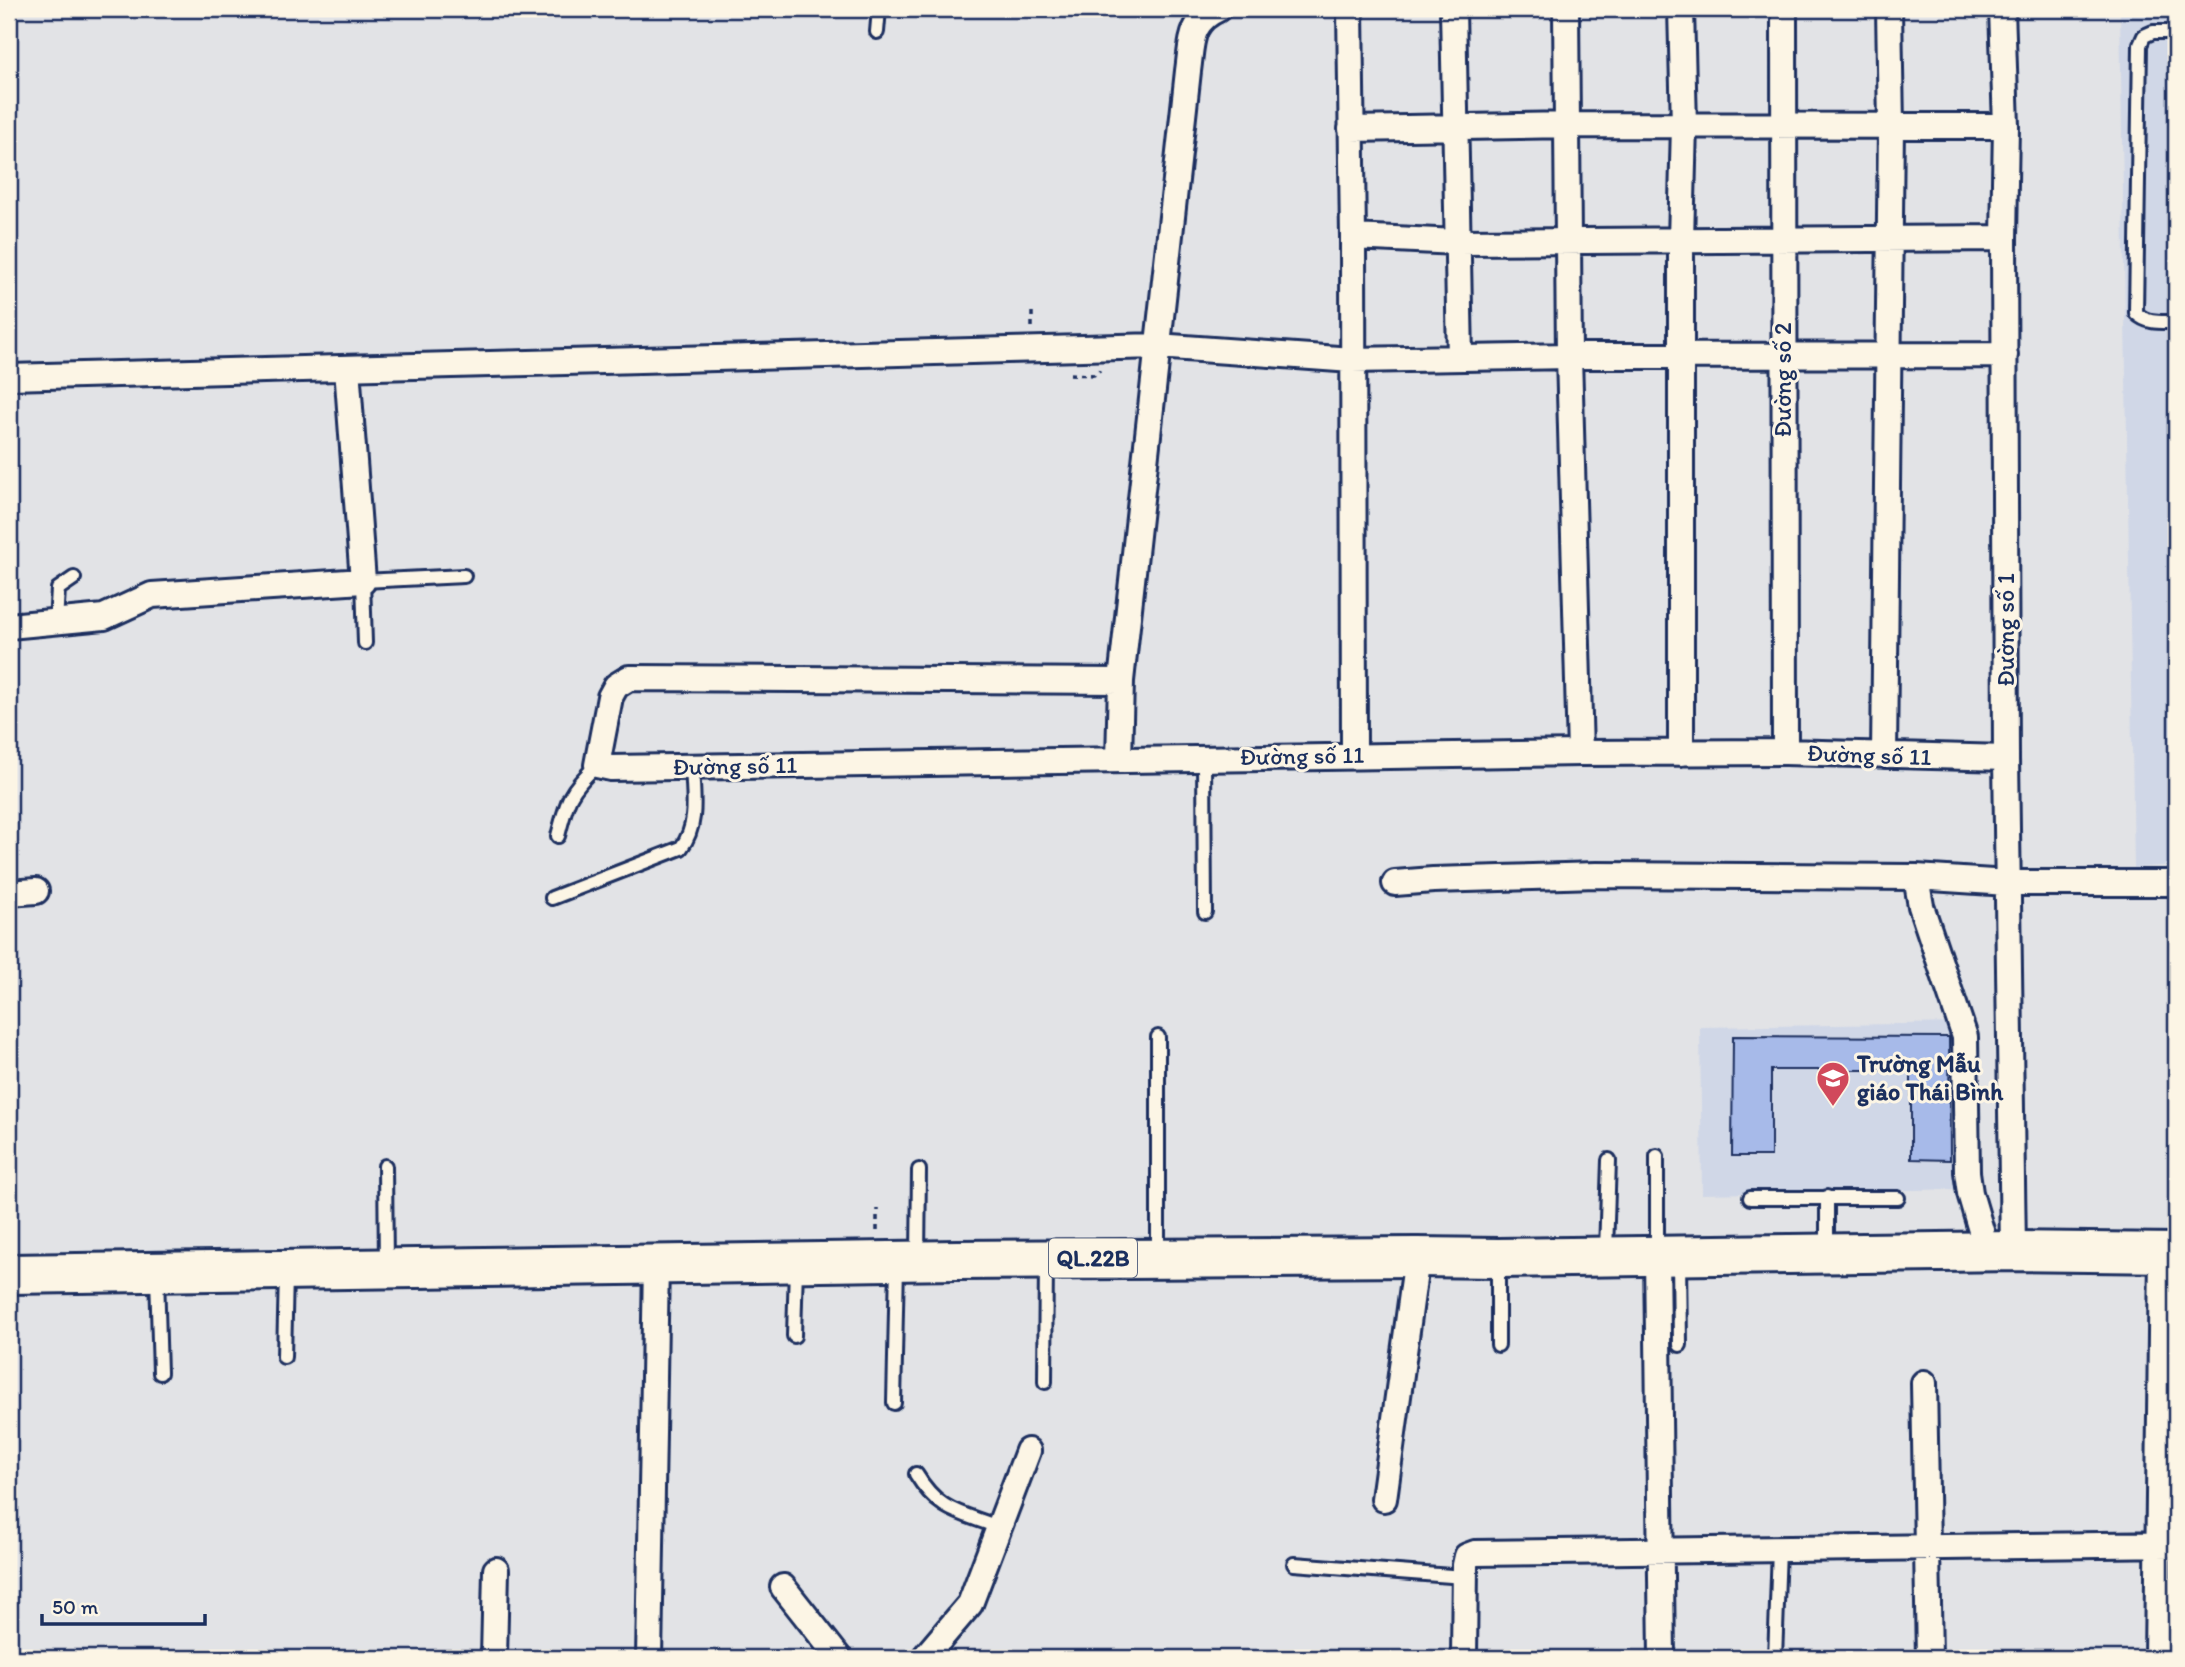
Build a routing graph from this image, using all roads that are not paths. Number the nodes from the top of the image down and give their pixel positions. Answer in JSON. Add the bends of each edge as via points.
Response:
{"nodes":[{"id":1,"x":879,"y":9,"type":"edge"},
{"id":2,"x":1350,"y":9,"type":"edge"},
{"id":3,"x":1453,"y":9,"type":"edge"},
{"id":4,"x":1566,"y":9,"type":"edge"},
{"id":5,"x":1681,"y":9,"type":"edge"},
{"id":6,"x":1784,"y":9,"type":"edge"},
{"id":7,"x":1889,"y":9,"type":"edge"},
{"id":8,"x":2002,"y":9,"type":"edge"},
{"id":9,"x":1210,"y":10,"type":"edge"},
{"id":10,"x":877,"y":32,"type":"dead end"},
{"id":11,"x":2176,"y":32,"type":"edge"},
{"id":12,"x":1569,"y":125,"type":"junction"},
{"id":13,"x":1684,"y":125,"type":"junction"},
{"id":14,"x":1786,"y":125,"type":"junction"},
{"id":15,"x":1891,"y":126,"type":"junction"},
{"id":16,"x":1456,"y":127,"type":"junction"},
{"id":17,"x":2006,"y":127,"type":"junction"},
{"id":18,"x":1351,"y":129,"type":"junction"},
{"id":19,"x":1353,"y":237,"type":"junction"},
{"id":20,"x":2004,"y":238,"type":"junction"},
{"id":21,"x":1783,"y":239,"type":"junction"},
{"id":22,"x":1888,"y":239,"type":"junction"},
{"id":23,"x":1566,"y":240,"type":"junction"},
{"id":24,"x":1681,"y":240,"type":"junction"},
{"id":25,"x":1457,"y":242,"type":"junction"},
{"id":26,"x":2176,"y":321,"type":"edge"},
{"id":27,"x":1157,"y":346,"type":"junction"},
{"id":28,"x":1783,"y":355,"type":"junction"},
{"id":29,"x":1887,"y":355,"type":"junction"},
{"id":30,"x":2005,"y":355,"type":"junction"},
{"id":31,"x":1569,"y":356,"type":"junction"},
{"id":32,"x":1681,"y":356,"type":"junction"},
{"id":33,"x":1460,"y":358,"type":"junction"},
{"id":34,"x":1352,"y":360,"type":"junction"},
{"id":35,"x":347,"y":368,"type":"junction"},
{"id":36,"x":9,"y":377,"type":"edge"},
{"id":37,"x":464,"y":576,"type":"dead end"},
{"id":38,"x":74,"y":578,"type":"dead end"},
{"id":39,"x":363,"y":581,"type":"junction"},
{"id":40,"x":56,"y":621,"type":"junction"},
{"id":41,"x":9,"y":626,"type":"edge"},
{"id":42,"x":365,"y":643,"type":"dead end"},
{"id":43,"x":1121,"y":681,"type":"junction"},
{"id":44,"x":1785,"y":752,"type":"junction"},
{"id":45,"x":1580,"y":753,"type":"junction"},
{"id":46,"x":1681,"y":753,"type":"junction"},
{"id":47,"x":1354,"y":755,"type":"junction"},
{"id":48,"x":1884,"y":755,"type":"junction"},
{"id":49,"x":1203,"y":758,"type":"junction"},
{"id":50,"x":2006,"y":758,"type":"junction"},
{"id":51,"x":1119,"y":760,"type":"junction"},
{"id":52,"x":597,"y":765,"type":"junction"},
{"id":53,"x":692,"y":766,"type":"junction"},
{"id":54,"x":558,"y":836,"type":"dead end"},
{"id":55,"x":1916,"y":877,"type":"junction"},
{"id":56,"x":1395,"y":883,"type":"dead end"},
{"id":57,"x":2008,"y":883,"type":"junction"},
{"id":58,"x":2176,"y":883,"type":"edge"},
{"id":59,"x":36,"y":891,"type":"dead end"},
{"id":60,"x":9,"y":893,"type":"edge"},
{"id":61,"x":552,"y":898,"type":"dead end"},
{"id":62,"x":1205,"y":912,"type":"dead end"},
{"id":63,"x":1158,"y":1037,"type":"dead end"},
{"id":64,"x":1657,"y":1156,"type":"dead end"},
{"id":65,"x":1609,"y":1160,"type":"dead end"},
{"id":66,"x":385,"y":1166,"type":"dead end"},
{"id":67,"x":919,"y":1170,"type":"dead end"},
{"id":68,"x":1827,"y":1197,"type":"junction"},
{"id":69,"x":1750,"y":1198,"type":"dead end"},
{"id":70,"x":1898,"y":1198,"type":"dead end"},
{"id":71,"x":2000,"y":1251,"type":"junction"},
{"id":72,"x":1827,"y":1253,"type":"junction"},
{"id":73,"x":2169,"y":1253,"type":"edge"},
{"id":74,"x":1606,"y":1255,"type":"junction"},
{"id":75,"x":1668,"y":1255,"type":"junction"},
{"id":76,"x":1417,"y":1256,"type":"junction"},
{"id":77,"x":1158,"y":1258,"type":"junction"},
{"id":78,"x":1498,"y":1258,"type":"junction"},
{"id":79,"x":1046,"y":1259,"type":"junction"},
{"id":80,"x":908,"y":1260,"type":"junction"},
{"id":81,"x":796,"y":1262,"type":"junction"},
{"id":82,"x":656,"y":1264,"type":"junction"},
{"id":83,"x":386,"y":1268,"type":"junction"},
{"id":84,"x":286,"y":1270,"type":"junction"},
{"id":85,"x":157,"y":1272,"type":"junction"},
{"id":86,"x":9,"y":1274,"type":"edge"},
{"id":87,"x":794,"y":1336,"type":"dead end"},
{"id":88,"x":1498,"y":1345,"type":"dead end"},
{"id":89,"x":1680,"y":1345,"type":"dead end"},
{"id":90,"x":284,"y":1357,"type":"dead end"},
{"id":91,"x":160,"y":1373,"type":"dead end"},
{"id":92,"x":1045,"y":1382,"type":"dead end"},
{"id":93,"x":1924,"y":1383,"type":"dead end"},
{"id":94,"x":894,"y":1403,"type":"dead end"},
{"id":95,"x":1028,"y":1451,"type":"dead end"},
{"id":96,"x":916,"y":1474,"type":"dead end"},
{"id":97,"x":1384,"y":1499,"type":"dead end"},
{"id":98,"x":998,"y":1527,"type":"junction"},
{"id":99,"x":2167,"y":1544,"type":"edge"},
{"id":100,"x":1929,"y":1547,"type":"junction"},
{"id":101,"x":1779,"y":1549,"type":"junction"},
{"id":102,"x":1660,"y":1551,"type":"junction"},
{"id":103,"x":1294,"y":1564,"type":"dead end"},
{"id":104,"x":496,"y":1570,"type":"dead end"},
{"id":105,"x":1464,"y":1577,"type":"junction"},
{"id":106,"x":783,"y":1587,"type":"dead end"},
{"id":107,"x":494,"y":1658,"type":"edge"},
{"id":108,"x":649,"y":1658,"type":"edge"},
{"id":109,"x":839,"y":1658,"type":"edge"},
{"id":110,"x":924,"y":1658,"type":"edge"},
{"id":111,"x":1464,"y":1658,"type":"edge"},
{"id":112,"x":1662,"y":1658,"type":"edge"},
{"id":113,"x":1775,"y":1658,"type":"edge"},
{"id":114,"x":1929,"y":1658,"type":"edge"},
{"id":115,"x":2157,"y":1658,"type":"edge"}],
"edges":[{"from":1,"to":10,"type":"lane"},
{"from":2,"to":18,"type":"street"},
{"from":3,"to":16,"type":"street"},
{"from":4,"to":12,"type":"street"},
{"from":5,"to":13,"type":"street"},
{"from":6,"to":14,"type":"street","name":"Đường số 2"},
{"from":7,"to":15,"type":"street"},
{"from":8,"to":17,"type":"street","name":"Đường số 1"},
{"from":9,"to":27,"type":"street","via":[[1196,23],[1194,34]]},
{"from":11,"to":26,"type":"lane","via":[[2153,32],[2144,36],[2140,45],[2136,313],[2150,322]]},
{"from":12,"to":13,"type":"street"},
{"from":12,"to":16,"type":"street"},
{"from":12,"to":23,"type":"street"},
{"from":13,"to":14,"type":"street"},
{"from":13,"to":24,"type":"street"},
{"from":14,"to":15,"type":"street"},
{"from":14,"to":21,"type":"street","name":"Đường số 2"},
{"from":15,"to":17,"type":"street"},
{"from":15,"to":22,"type":"street"},
{"from":16,"to":18,"type":"street"},
{"from":16,"to":25,"type":"street"},
{"from":17,"to":20,"type":"street","name":"Đường số 1"},
{"from":18,"to":19,"type":"street"},
{"from":19,"to":25,"type":"street"},
{"from":19,"to":34,"type":"street"},
{"from":20,"to":22,"type":"street"},
{"from":20,"to":30,"type":"street","name":"Đường số 1"},
{"from":21,"to":22,"type":"street"},
{"from":21,"to":24,"type":"street"},
{"from":21,"to":28,"type":"street","name":"Đường số 2"},
{"from":22,"to":29,"type":"street"},
{"from":23,"to":24,"type":"street"},
{"from":23,"to":25,"type":"street"},
{"from":23,"to":31,"type":"street"},
{"from":24,"to":32,"type":"street"},
{"from":25,"to":33,"type":"street"},
{"from":27,"to":34,"type":"street"},
{"from":27,"to":35,"type":"street"},
{"from":27,"to":43,"type":"street"},
{"from":28,"to":29,"type":"street"},
{"from":28,"to":32,"type":"street"},
{"from":28,"to":44,"type":"street","name":"Đường số 2"},
{"from":29,"to":30,"type":"street"},
{"from":29,"to":48,"type":"street"},
{"from":30,"to":50,"type":"street","name":"Đường số 1"},
{"from":31,"to":32,"type":"street"},
{"from":31,"to":33,"type":"street"},
{"from":31,"to":45,"type":"street"},
{"from":32,"to":46,"type":"street"},
{"from":33,"to":34,"type":"street"},
{"from":34,"to":47,"type":"street"},
{"from":35,"to":36,"type":"street"},
{"from":35,"to":39,"type":"street"},
{"from":37,"to":39,"type":"lane"},
{"from":38,"to":40,"type":"lane","via":[[58,589]]},
{"from":39,"to":40,"type":"street","via":[[152,595],[104,617]]},
{"from":39,"to":42,"type":"lane"},
{"from":40,"to":41,"type":"street"},
{"from":43,"to":51,"type":"street"},
{"from":43,"to":52,"type":"street","via":[[629,678],[610,697]]},
{"from":44,"to":46,"type":"street","name":"Đường số 11"},
{"from":44,"to":48,"type":"street","name":"Đường số 11"},
{"from":45,"to":46,"type":"street","name":"Đường số 11"},
{"from":45,"to":47,"type":"street","name":"Đường số 11"},
{"from":47,"to":49,"type":"street","name":"Đường số 11"},
{"from":48,"to":50,"type":"street","name":"Đường số 11"},
{"from":49,"to":51,"type":"street","name":"Đường số 11"},
{"from":49,"to":62,"type":"lane"},
{"from":50,"to":57,"type":"street","name":"Đường số 1"},
{"from":51,"to":53,"type":"street","name":"Đường số 11"},
{"from":52,"to":53,"type":"street","name":"Đường số 11"},
{"from":52,"to":54,"type":"lane","via":[[576,785]]},
{"from":53,"to":61,"type":"lane","via":[[694,813],[690,837],[681,848]]},
{"from":55,"to":56,"type":"street","via":[[1596,875]]},
{"from":55,"to":57,"type":"street"},
{"from":55,"to":71,"type":"street","via":[[1921,906],[1965,1037],[1970,1194]]},
{"from":57,"to":58,"type":"street"},
{"from":57,"to":71,"type":"street","name":"Đường số 1"},
{"from":59,"to":60,"type":"street"},
{"from":63,"to":77,"type":"lane"},
{"from":64,"to":75,"type":"lane"},
{"from":65,"to":74,"type":"lane"},
{"from":66,"to":83,"type":"lane"},
{"from":67,"to":80,"type":"lane"},
{"from":68,"to":69,"type":"lane"},
{"from":68,"to":70,"type":"lane"},
{"from":68,"to":72,"type":"lane"},
{"from":71,"to":72,"type":"highway","number":"QL.22B"},
{"from":71,"to":73,"type":"highway","number":"QL.22B"},
{"from":72,"to":75,"type":"highway","number":"QL.22B"},
{"from":73,"to":99,"type":"street"},
{"from":74,"to":75,"type":"highway","number":"QL.22B"},
{"from":74,"to":78,"type":"highway","number":"QL.22B"},
{"from":75,"to":89,"type":"lane"},
{"from":75,"to":102,"type":"street"},
{"from":76,"to":77,"type":"highway","number":"QL.22B"},
{"from":76,"to":78,"type":"highway","number":"QL.22B"},
{"from":76,"to":97,"type":"street"},
{"from":77,"to":79,"type":"highway","number":"QL.22B"},
{"from":78,"to":88,"type":"lane"},
{"from":79,"to":80,"type":"highway","number":"QL.22B"},
{"from":79,"to":92,"type":"lane"},
{"from":80,"to":81,"type":"highway","number":"QL.22B"},
{"from":80,"to":94,"type":"lane"},
{"from":81,"to":82,"type":"highway","number":"QL.22B"},
{"from":81,"to":87,"type":"lane"},
{"from":82,"to":83,"type":"highway","number":"QL.22B"},
{"from":82,"to":108,"type":"street"},
{"from":83,"to":84,"type":"highway","number":"QL.22B"},
{"from":84,"to":85,"type":"highway","number":"QL.22B"},
{"from":84,"to":90,"type":"lane"},
{"from":85,"to":86,"type":"highway","number":"QL.22B"},
{"from":85,"to":91,"type":"lane"},
{"from":93,"to":100,"type":"street"},
{"from":95,"to":98,"type":"street"},
{"from":96,"to":98,"type":"lane","via":[[933,1500]]},
{"from":98,"to":110,"type":"street","via":[[970,1604]]},
{"from":99,"to":100,"type":"street"},
{"from":99,"to":115,"type":"street"},
{"from":100,"to":101,"type":"street"},
{"from":100,"to":114,"type":"street"},
{"from":101,"to":102,"type":"street"},
{"from":101,"to":113,"type":"lane"},
{"from":102,"to":105,"type":"street","via":[[1475,1553],[1467,1556]]},
{"from":102,"to":112,"type":"street"},
{"from":103,"to":105,"type":"lane"},
{"from":104,"to":107,"type":"street"},
{"from":105,"to":111,"type":"street"},
{"from":106,"to":109,"type":"street"}]}
